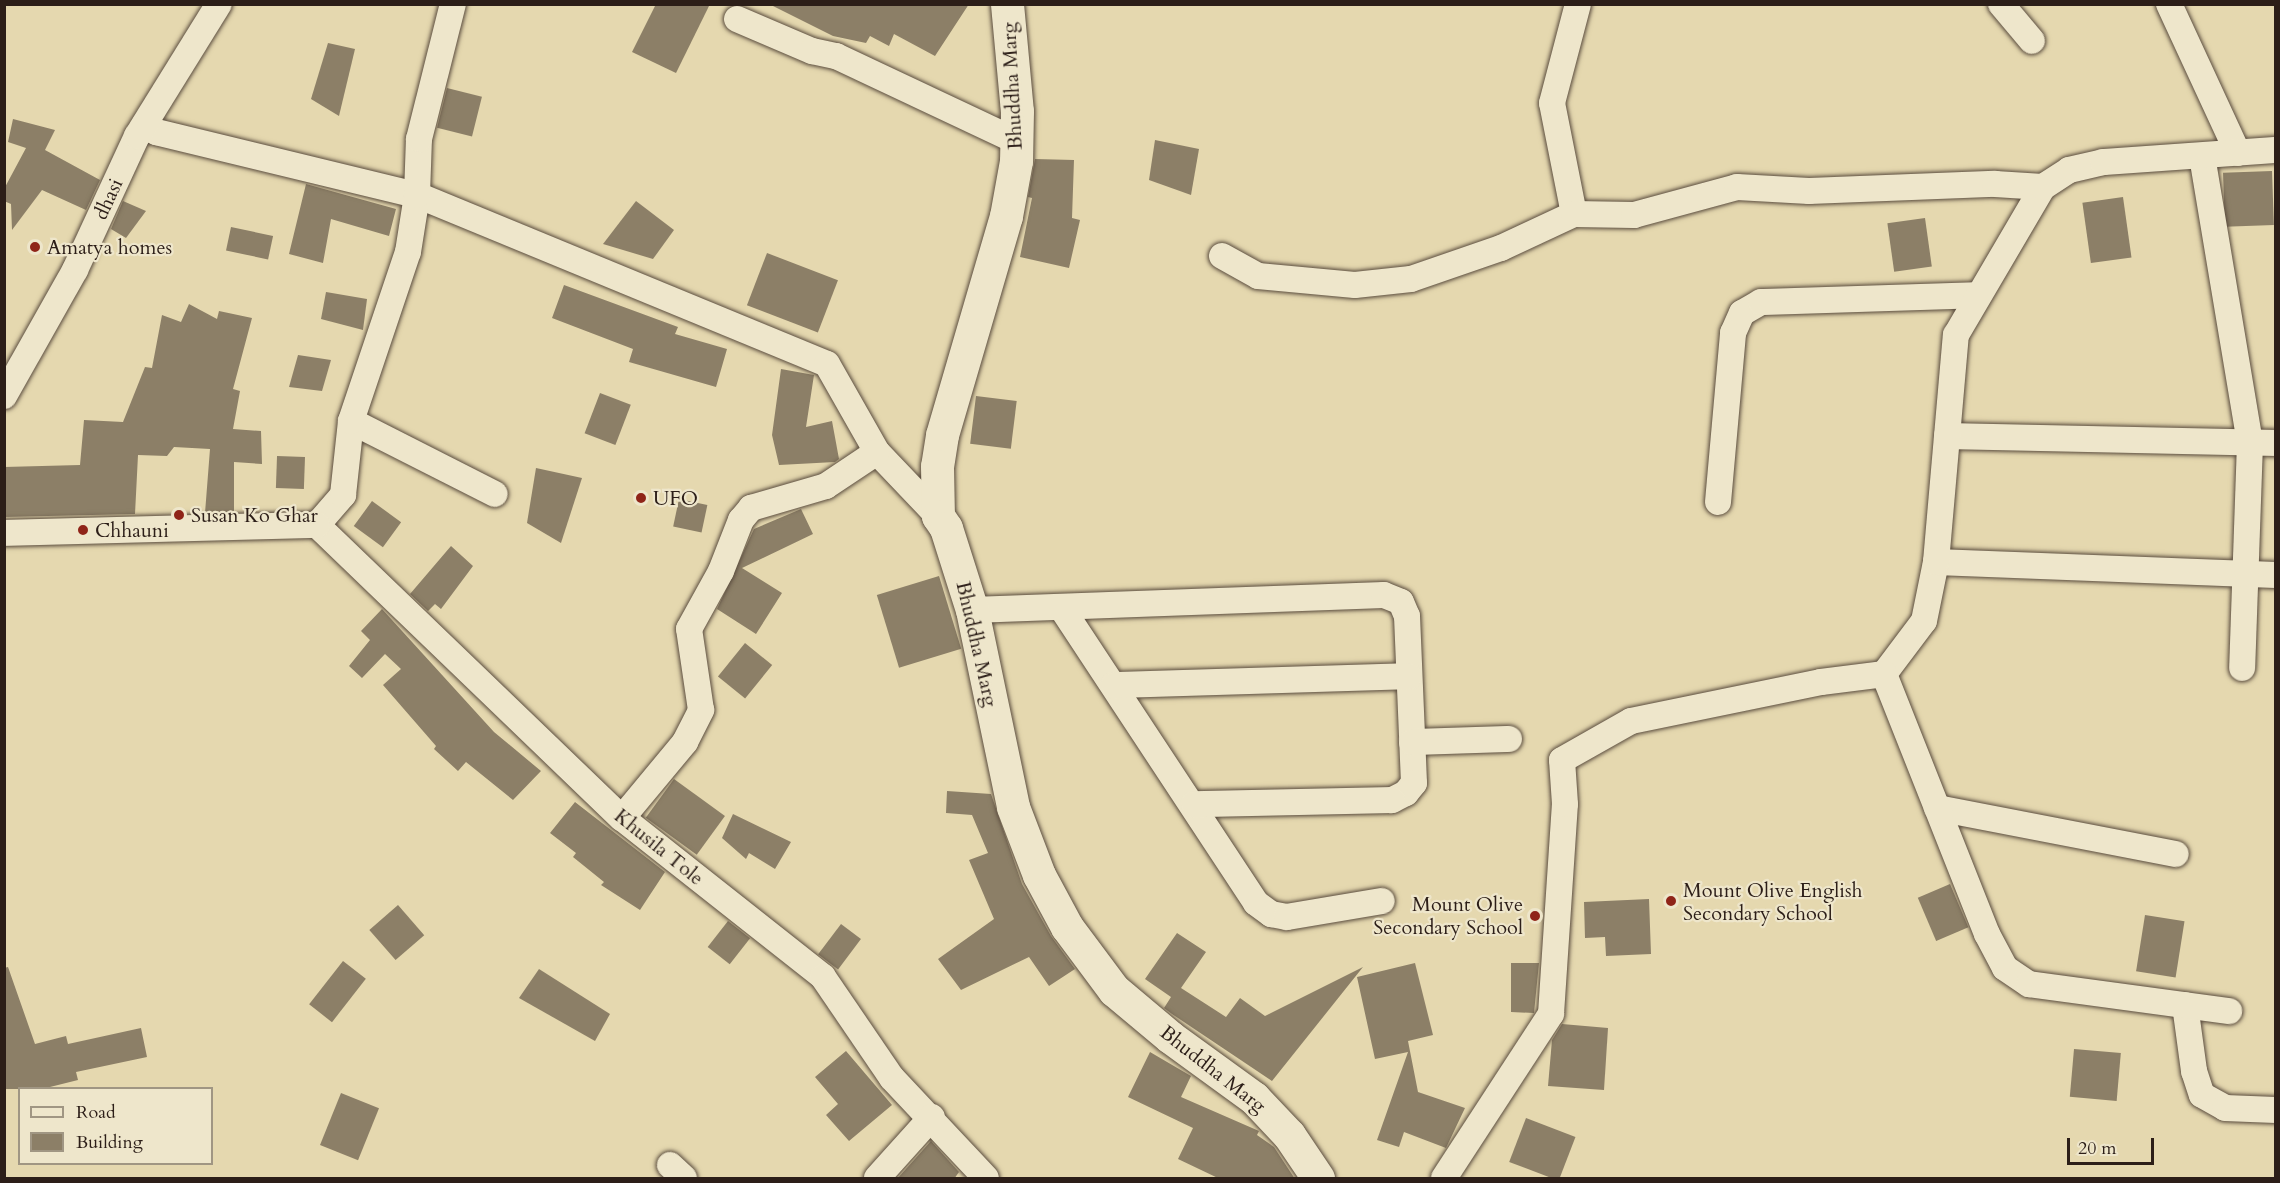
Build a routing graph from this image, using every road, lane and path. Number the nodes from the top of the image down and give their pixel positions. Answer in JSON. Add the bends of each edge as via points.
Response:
{"nodes":[{"id":1,"x":219,"y":4,"type":"edge"},
{"id":2,"x":453,"y":4,"type":"edge"},
{"id":3,"x":1007,"y":4,"type":"edge"},
{"id":4,"x":1578,"y":4,"type":"edge"},
{"id":5,"x":2001,"y":4,"type":"edge"},
{"id":6,"x":2169,"y":4,"type":"edge"},
{"id":7,"x":737,"y":19,"type":"dead end"},
{"id":8,"x":2032,"y":41,"type":"dead end"},
{"id":9,"x":145,"y":124,"type":"junction"},
{"id":10,"x":1017,"y":141,"type":"junction"},
{"id":11,"x":2276,"y":150,"type":"edge"},
{"id":12,"x":2238,"y":153,"type":"junction"},
{"id":13,"x":2202,"y":156,"type":"junction"},
{"id":14,"x":2043,"y":187,"type":"junction"},
{"id":15,"x":417,"y":195,"type":"junction"},
{"id":16,"x":1574,"y":214,"type":"junction"},
{"id":17,"x":1222,"y":256,"type":"dead end"},
{"id":18,"x":1978,"y":295,"type":"junction"},
{"id":19,"x":4,"y":396,"type":"edge"},
{"id":20,"x":351,"y":421,"type":"junction"},
{"id":21,"x":1947,"y":436,"type":"junction"},
{"id":22,"x":2263,"y":443,"type":"edge"},
{"id":23,"x":877,"y":452,"type":"junction"},
{"id":24,"x":495,"y":494,"type":"dead end"},
{"id":25,"x":1718,"y":502,"type":"dead end"},
{"id":26,"x":938,"y":516,"type":"junction"},
{"id":27,"x":318,"y":525,"type":"junction"},
{"id":28,"x":4,"y":533,"type":"edge"},
{"id":29,"x":1936,"y":562,"type":"junction"},
{"id":30,"x":2246,"y":573,"type":"junction"},
{"id":31,"x":2276,"y":575,"type":"edge"},
{"id":32,"x":1061,"y":607,"type":"junction"},
{"id":33,"x":972,"y":610,"type":"junction"},
{"id":34,"x":2242,"y":668,"type":"dead end"},
{"id":35,"x":1884,"y":674,"type":"junction"},
{"id":36,"x":1409,"y":676,"type":"junction"},
{"id":37,"x":1114,"y":685,"type":"junction"},
{"id":38,"x":1509,"y":739,"type":"dead end"},
{"id":39,"x":1412,"y":742,"type":"junction"},
{"id":40,"x":1194,"y":804,"type":"junction"},
{"id":41,"x":1937,"y":808,"type":"junction"},
{"id":42,"x":622,"y":818,"type":"junction"},
{"id":43,"x":2176,"y":854,"type":"dead end"},
{"id":44,"x":1382,"y":901,"type":"dead end"},
{"id":45,"x":2185,"y":1005,"type":"junction"},
{"id":46,"x":2229,"y":1011,"type":"dead end"},
{"id":47,"x":2276,"y":1110,"type":"edge"},
{"id":48,"x":932,"y":1117,"type":"junction"},
{"id":49,"x":877,"y":1179,"type":"edge"},
{"id":50,"x":986,"y":1179,"type":"edge"},
{"id":51,"x":1318,"y":1179,"type":"edge"},
{"id":52,"x":1444,"y":1179,"type":"edge"}],
"edges":[{"from":1,"to":9,"type":"street","name":"dhasi"},
{"from":2,"to":15,"type":"street","via":[[419,139]]},
{"from":3,"to":10,"type":"street","name":"Bhuddha Marg"},
{"from":4,"to":16,"type":"street","via":[[1552,103]]},
{"from":5,"to":8,"type":"street"},
{"from":6,"to":12,"type":"street"},
{"from":7,"to":10,"type":"street","via":[[812,51],[837,56]]},
{"from":9,"to":15,"type":"street","via":[[156,132]]},
{"from":9,"to":19,"type":"street","name":"dhasi","via":[[75,270]]},
{"from":10,"to":26,"type":"street","name":"Bhuddha Marg","via":[[1006,216],[942,435],[937,466]]},
{"from":11,"to":12,"type":"street"},
{"from":12,"to":13,"type":"street"},
{"from":13,"to":14,"type":"street","via":[[2103,162],[2069,170]]},
{"from":13,"to":22,"type":"street"},
{"from":14,"to":16,"type":"street","via":[[1995,184],[1809,191],[1737,187],[1634,215]]},
{"from":14,"to":18,"type":"street","via":[[2025,223]]},
{"from":15,"to":20,"type":"street","via":[[408,252]]},
{"from":15,"to":23,"type":"street","via":[[826,364]]},
{"from":16,"to":17,"type":"street","via":[[1501,248],[1411,279],[1355,285],[1258,276]]},
{"from":18,"to":21,"type":"street","via":[[1956,335]]},
{"from":18,"to":25,"type":"street","via":[[1761,302],[1742,314],[1733,333]]},
{"from":20,"to":24,"type":"street"},
{"from":20,"to":27,"type":"street","via":[[343,495]]},
{"from":21,"to":22,"type":"street"},
{"from":21,"to":29,"type":"street"},
{"from":22,"to":30,"type":"street"},
{"from":23,"to":26,"type":"street"},
{"from":23,"to":42,"type":"street","via":[[826,486],[751,508],[741,520],[721,571],[689,629],[701,710],[685,742]]},
{"from":26,"to":33,"type":"street","name":"Bhuddha Marg","via":[[946,528]]},
{"from":27,"to":28,"type":"street"},
{"from":27,"to":42,"type":"street","name":"Khusila Tole"},
{"from":29,"to":30,"type":"street"},
{"from":29,"to":35,"type":"street","via":[[1924,621]]},
{"from":30,"to":31,"type":"street"},
{"from":30,"to":34,"type":"street"},
{"from":32,"to":33,"type":"street"},
{"from":32,"to":36,"type":"street","via":[[1384,596],[1401,602],[1407,616]]},
{"from":32,"to":37,"type":"street"},
{"from":33,"to":51,"type":"street","name":"Bhuddha Marg","via":[[1013,807],[1039,875],[1067,927],[1114,990],[1254,1098],[1289,1135]]},
{"from":35,"to":41,"type":"street"},
{"from":35,"to":52,"type":"street","via":[[1821,682],[1631,721],[1562,760],[1565,804],[1551,1014]]},
{"from":36,"to":37,"type":"street"},
{"from":36,"to":39,"type":"street"},
{"from":37,"to":40,"type":"street"},
{"from":38,"to":39,"type":"street"},
{"from":39,"to":40,"type":"street","via":[[1414,783],[1406,793],[1392,800]]},
{"from":40,"to":44,"type":"street","via":[[1256,903],[1271,914],[1287,917]]},
{"from":41,"to":43,"type":"street"},
{"from":41,"to":45,"type":"street","via":[[1987,934],[2005,968],[2029,984]]},
{"from":42,"to":48,"type":"street","name":"Khusila Tole","via":[[823,976],[892,1078]]},
{"from":45,"to":46,"type":"street"},
{"from":45,"to":47,"type":"street","via":[[2194,1071],[2202,1095],[2226,1108]]},
{"from":48,"to":49,"type":"street"},
{"from":48,"to":50,"type":"street","name":"Khusila Tole"}]}
